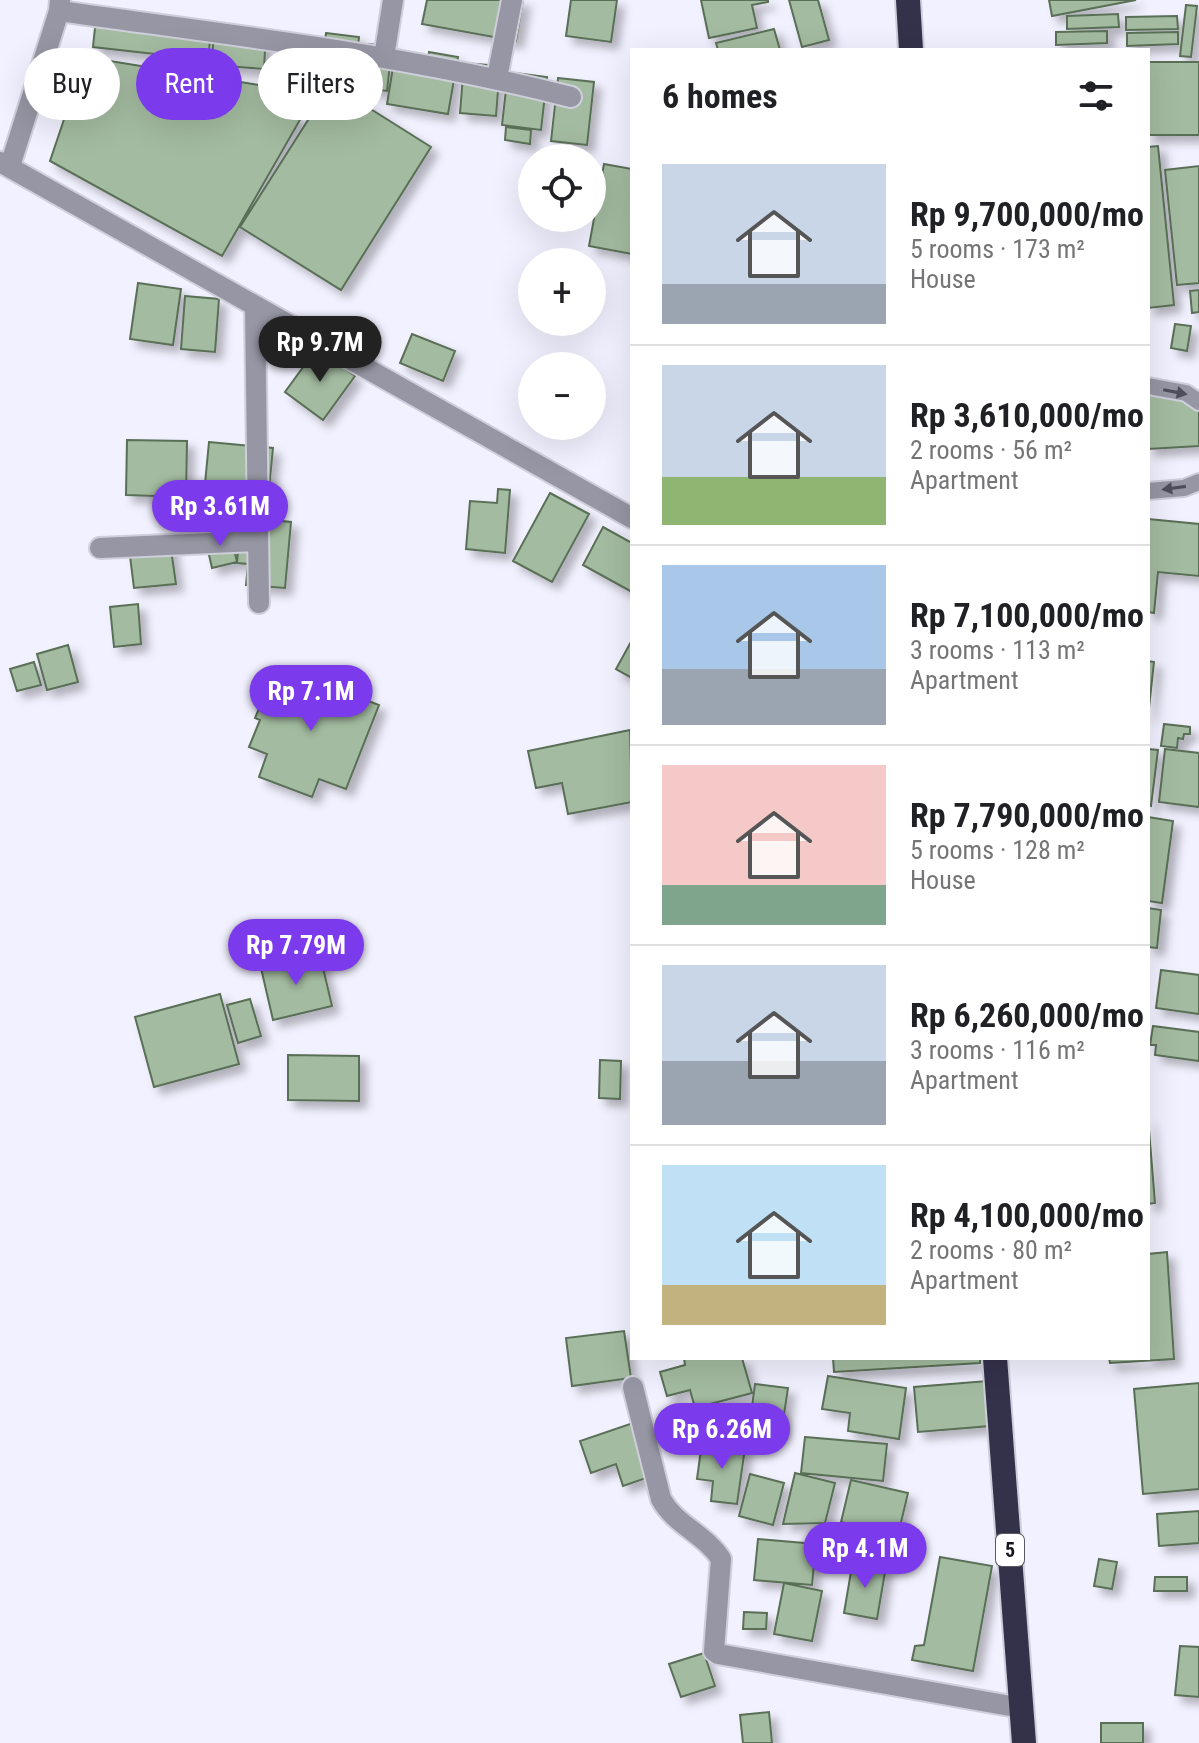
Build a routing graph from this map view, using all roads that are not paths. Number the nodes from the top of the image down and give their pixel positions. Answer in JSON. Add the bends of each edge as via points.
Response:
{"nodes":[{"id":1,"x":393,"y":0,"type":"edge"},
{"id":2,"x":512,"y":0,"type":"edge"},
{"id":3,"x":908,"y":0,"type":"edge"},
{"id":4,"x":59,"y":5,"type":"edge"},
{"id":5,"x":911,"y":48,"type":"edge"},
{"id":6,"x":384,"y":57,"type":"junction"},
{"id":7,"x":497,"y":78,"type":"junction"},
{"id":8,"x":571,"y":97,"type":"dead end"},
{"id":9,"x":5,"y":164,"type":"edge"},
{"id":10,"x":255,"y":308,"type":"junction"},
{"id":11,"x":1150,"y":386,"type":"edge"},
{"id":12,"x":1199,"y":402,"type":"edge"},
{"id":13,"x":1199,"y":482,"type":"edge"},
{"id":14,"x":1150,"y":491,"type":"edge"},
{"id":15,"x":630,"y":517,"type":"edge"},
{"id":16,"x":258,"y":541,"type":"junction"},
{"id":17,"x":100,"y":548,"type":"dead end"},
{"id":18,"x":259,"y":603,"type":"dead end"},
{"id":19,"x":995,"y":1360,"type":"edge"},
{"id":20,"x":633,"y":1387,"type":"dead end"},
{"id":21,"x":1022,"y":1708,"type":"junction"},
{"id":22,"x":1024,"y":1743,"type":"edge"}],
"edges":[{"from":1,"to":6,"type":"street"},
{"from":2,"to":7,"type":"street"},
{"from":3,"to":5,"type":"highway"},
{"from":4,"to":6,"type":"street"},
{"from":4,"to":9,"type":"street"},
{"from":6,"to":7,"type":"street"},
{"from":7,"to":8,"type":"street"},
{"from":9,"to":10,"type":"street"},
{"from":10,"to":15,"type":"street"},
{"from":10,"to":16,"type":"street"},
{"from":11,"to":12,"type":"lane","one_way":true,"via":[[1186,393]]},
{"from":13,"to":14,"type":"lane","one_way":true},
{"from":16,"to":17,"type":"street"},
{"from":16,"to":18,"type":"street"},
{"from":19,"to":21,"type":"highway","number":"5"},
{"from":20,"to":21,"type":"street","via":[[661,1499],[668,1512],[709,1543],[721,1559],[714,1651]]},
{"from":21,"to":22,"type":"highway","number":"5"}]}
